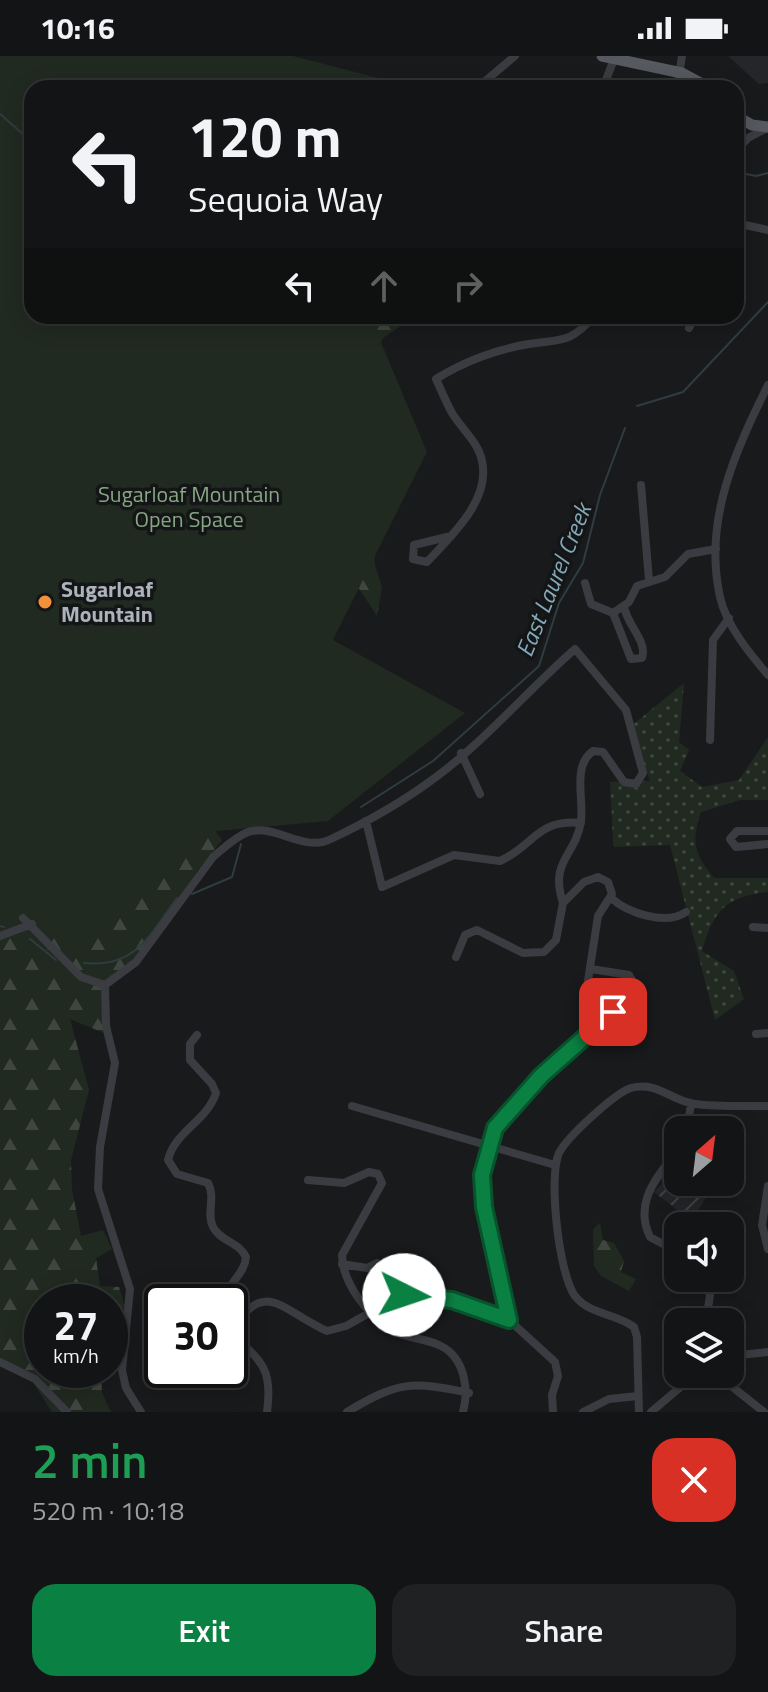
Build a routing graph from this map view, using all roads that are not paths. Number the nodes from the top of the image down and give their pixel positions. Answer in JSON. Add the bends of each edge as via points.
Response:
{"nodes":[{"id":1,"x":515,"y":56,"type":"edge"},
{"id":2,"x":682,"y":56,"type":"edge"},
{"id":3,"x":605,"y":57,"type":"edge"},
{"id":4,"x":682,"y":73,"type":"junction"},
{"id":5,"x":486,"y":80,"type":"edge"},
{"id":6,"x":604,"y":80,"type":"edge"},
{"id":7,"x":680,"y":80,"type":"edge"},
{"id":8,"x":695,"y":80,"type":"edge"},
{"id":9,"x":744,"y":121,"type":"edge"},
{"id":10,"x":747,"y":123,"type":"junction"},
{"id":11,"x":768,"y":127,"type":"edge"},
{"id":12,"x":744,"y":130,"type":"edge"},
{"id":13,"x":744,"y":142,"type":"edge"},
{"id":14,"x":744,"y":225,"type":"edge"},
{"id":15,"x":768,"y":230,"type":"edge"},
{"id":16,"x":584,"y":324,"type":"edge"},
{"id":17,"x":691,"y":324,"type":"edge"},
{"id":18,"x":689,"y":328,"type":"dead end"},
{"id":19,"x":768,"y":385,"type":"edge"},
{"id":20,"x":641,"y":485,"type":"dead end"},
{"id":21,"x":451,"y":536,"type":"junction"},
{"id":22,"x":716,"y":549,"type":"junction"},
{"id":23,"x":649,"y":580,"type":"junction"},
{"id":24,"x":585,"y":583,"type":"dead end"},
{"id":25,"x":624,"y":606,"type":"junction"},
{"id":26,"x":613,"y":613,"type":"junction"},
{"id":27,"x":729,"y":618,"type":"junction"},
{"id":28,"x":768,"y":675,"type":"edge"},
{"id":29,"x":710,"y":740,"type":"dead end"},
{"id":30,"x":461,"y":753,"type":"junction"},
{"id":31,"x":480,"y":794,"type":"dead end"},
{"id":32,"x":366,"y":821,"type":"junction"},
{"id":33,"x":581,"y":823,"type":"junction"},
{"id":34,"x":768,"y":831,"type":"edge"},
{"id":35,"x":768,"y":844,"type":"edge"},
{"id":36,"x":611,"y":898,"type":"junction"},
{"id":37,"x":563,"y":903,"type":"junction"},
{"id":38,"x":686,"y":912,"type":"dead end"},
{"id":39,"x":753,"y":927,"type":"dead end"},
{"id":40,"x":768,"y":928,"type":"edge"},
{"id":41,"x":2,"y":936,"type":"edge"},
{"id":42,"x":456,"y":957,"type":"dead end"},
{"id":43,"x":591,"y":969,"type":"junction"},
{"id":44,"x":105,"y":985,"type":"junction"},
{"id":45,"x":587,"y":987,"type":"dead end"},
{"id":46,"x":768,"y":1033,"type":"edge"},
{"id":47,"x":756,"y":1034,"type":"dead end"},
{"id":48,"x":197,"y":1035,"type":"dead end"},
{"id":49,"x":691,"y":1104,"type":"junction"},
{"id":50,"x":352,"y":1106,"type":"dead end"},
{"id":51,"x":768,"y":1106,"type":"edge"},
{"id":52,"x":689,"y":1116,"type":"edge"},
{"id":53,"x":489,"y":1148,"type":"junction"},
{"id":54,"x":555,"y":1165,"type":"junction"},
{"id":55,"x":664,"y":1168,"type":"edge"},
{"id":56,"x":308,"y":1180,"type":"dead end"},
{"id":57,"x":768,"y":1186,"type":"edge"},
{"id":58,"x":664,"y":1244,"type":"edge"},
{"id":59,"x":768,"y":1249,"type":"edge"},
{"id":60,"x":377,"y":1263,"type":"dead end"},
{"id":61,"x":342,"y":1264,"type":"junction"},
{"id":62,"x":229,"y":1284,"type":"edge"},
{"id":63,"x":248,"y":1308,"type":"edge"},
{"id":64,"x":372,"y":1311,"type":"junction"},
{"id":65,"x":509,"y":1320,"type":"junction"},
{"id":66,"x":248,"y":1349,"type":"edge"},
{"id":67,"x":768,"y":1352,"type":"edge"},
{"id":68,"x":744,"y":1355,"type":"edge"},
{"id":69,"x":0,"y":1362,"type":"edge"},
{"id":70,"x":679,"y":1388,"type":"edge"},
{"id":71,"x":734,"y":1388,"type":"edge"},
{"id":72,"x":469,"y":1393,"type":"junction"},
{"id":73,"x":638,"y":1396,"type":"junction"},
{"id":74,"x":67,"y":1412,"type":"edge"},
{"id":75,"x":141,"y":1412,"type":"edge"},
{"id":76,"x":267,"y":1412,"type":"edge"},
{"id":77,"x":347,"y":1412,"type":"edge"},
{"id":78,"x":463,"y":1412,"type":"edge"},
{"id":79,"x":553,"y":1412,"type":"edge"},
{"id":80,"x":583,"y":1412,"type":"edge"},
{"id":81,"x":639,"y":1412,"type":"edge"},
{"id":82,"x":651,"y":1412,"type":"edge"},
{"id":83,"x":764,"y":1412,"type":"edge"}],
"edges":[{"from":1,"to":5,"type":"street"},
{"from":2,"to":4,"type":"street"},
{"from":3,"to":4,"type":"main road"},
{"from":3,"to":6,"type":"street"},
{"from":4,"to":7,"type":"street"},
{"from":4,"to":8,"type":"main road"},
{"from":9,"to":10,"type":"main road"},
{"from":10,"to":11,"type":"main road"},
{"from":10,"to":12,"type":"street"},
{"from":11,"to":13,"type":"street"},
{"from":14,"to":15,"type":"street"},
{"from":16,"to":21,"type":"street","via":[[559,343],[529,344],[458,364],[436,379],[483,462],[479,494]]},
{"from":17,"to":18,"type":"street"},
{"from":19,"to":22,"type":"street","via":[[721,495]]},
{"from":20,"to":23,"type":"street"},
{"from":21,"to":21,"type":"street","via":[[427,562],[413,559],[414,545]]},
{"from":22,"to":23,"type":"street","via":[[688,554],[665,577]]},
{"from":22,"to":27,"type":"street","via":[[720,599]]},
{"from":23,"to":25,"type":"street","via":[[637,586]]},
{"from":24,"to":26,"type":"street","via":[[591,604]]},
{"from":25,"to":26,"type":"street"},
{"from":25,"to":26,"type":"street","via":[[628,624],[643,645],[642,658],[631,659]]},
{"from":27,"to":28,"type":"street"},
{"from":27,"to":29,"type":"street","via":[[713,640]]},
{"from":30,"to":31,"type":"street"},
{"from":30,"to":32,"type":"street","via":[[438,776]]},
{"from":30,"to":33,"type":"street","via":[[575,649],[626,710],[643,773],[636,784],[624,782],[603,752],[584,757]]},
{"from":32,"to":33,"type":"street","via":[[382,887],[454,855],[500,861],[546,825]]},
{"from":32,"to":44,"type":"street","via":[[323,842],[298,842],[266,832],[244,834],[213,857],[136,962]]},
{"from":33,"to":37,"type":"street","via":[[560,863]]},
{"from":34,"to":35,"type":"street","via":[[737,831],[730,839],[736,847]]},
{"from":36,"to":37,"type":"street","via":[[608,882],[595,877]]},
{"from":36,"to":38,"type":"street","via":[[634,913],[675,918]]},
{"from":36,"to":43,"type":"street","via":[[598,916]]},
{"from":37,"to":42,"type":"street","via":[[556,940],[544,952],[523,953],[477,930],[465,935]]},
{"from":39,"to":40,"type":"street"},
{"from":41,"to":44,"type":"street","via":[[26,924],[81,977]]},
{"from":43,"to":45,"type":"street"},
{"from":43,"to":53,"type":"street","via":[[629,975],[633,993],[533,1085],[495,1128]]},
{"from":44,"to":75,"type":"street","via":[[106,1026],[115,1063],[98,1189],[130,1289],[122,1370]]},
{"from":46,"to":47,"type":"street"},
{"from":48,"to":62,"type":"street","via":[[190,1044],[190,1060],[216,1093],[212,1105],[175,1142],[168,1160],[177,1174],[208,1183],[213,1192],[211,1223],[246,1257],[244,1269]]},
{"from":49,"to":51,"type":"street"},
{"from":49,"to":52,"type":"street"},
{"from":49,"to":54,"type":"street","via":[[649,1086],[624,1091],[566,1143]]},
{"from":50,"to":53,"type":"street"},
{"from":53,"to":54,"type":"street"},
{"from":53,"to":65,"type":"street","via":[[482,1175],[484,1207]]},
{"from":54,"to":73,"type":"street","via":[[556,1211],[570,1285],[585,1306],[634,1327]]},
{"from":55,"to":58,"type":"street","via":[[649,1189],[643,1214],[650,1237]]},
{"from":56,"to":61,"type":"street","via":[[344,1183],[369,1172],[378,1174],[382,1183],[347,1243]]},
{"from":57,"to":59,"type":"street","via":[[762,1225]]},
{"from":60,"to":61,"type":"street","via":[[367,1268]]},
{"from":61,"to":64,"type":"street","via":[[349,1285]]},
{"from":63,"to":64,"type":"street","via":[[263,1300],[276,1302],[327,1331]]},
{"from":64,"to":65,"type":"street","via":[[404,1295],[423,1294]]},
{"from":64,"to":72,"type":"street","via":[[397,1333],[444,1346],[459,1365]]},
{"from":65,"to":79,"type":"street","via":[[555,1362]]},
{"from":66,"to":76,"type":"street","via":[[267,1373]]},
{"from":67,"to":68,"type":"street"},
{"from":69,"to":74,"type":"street","via":[[35,1379]]},
{"from":70,"to":82,"type":"street"},
{"from":71,"to":83,"type":"street"},
{"from":72,"to":77,"type":"street","via":[[404,1384]]},
{"from":72,"to":78,"type":"street"},
{"from":73,"to":80,"type":"street","via":[[609,1399]]},
{"from":73,"to":81,"type":"street"}]}
